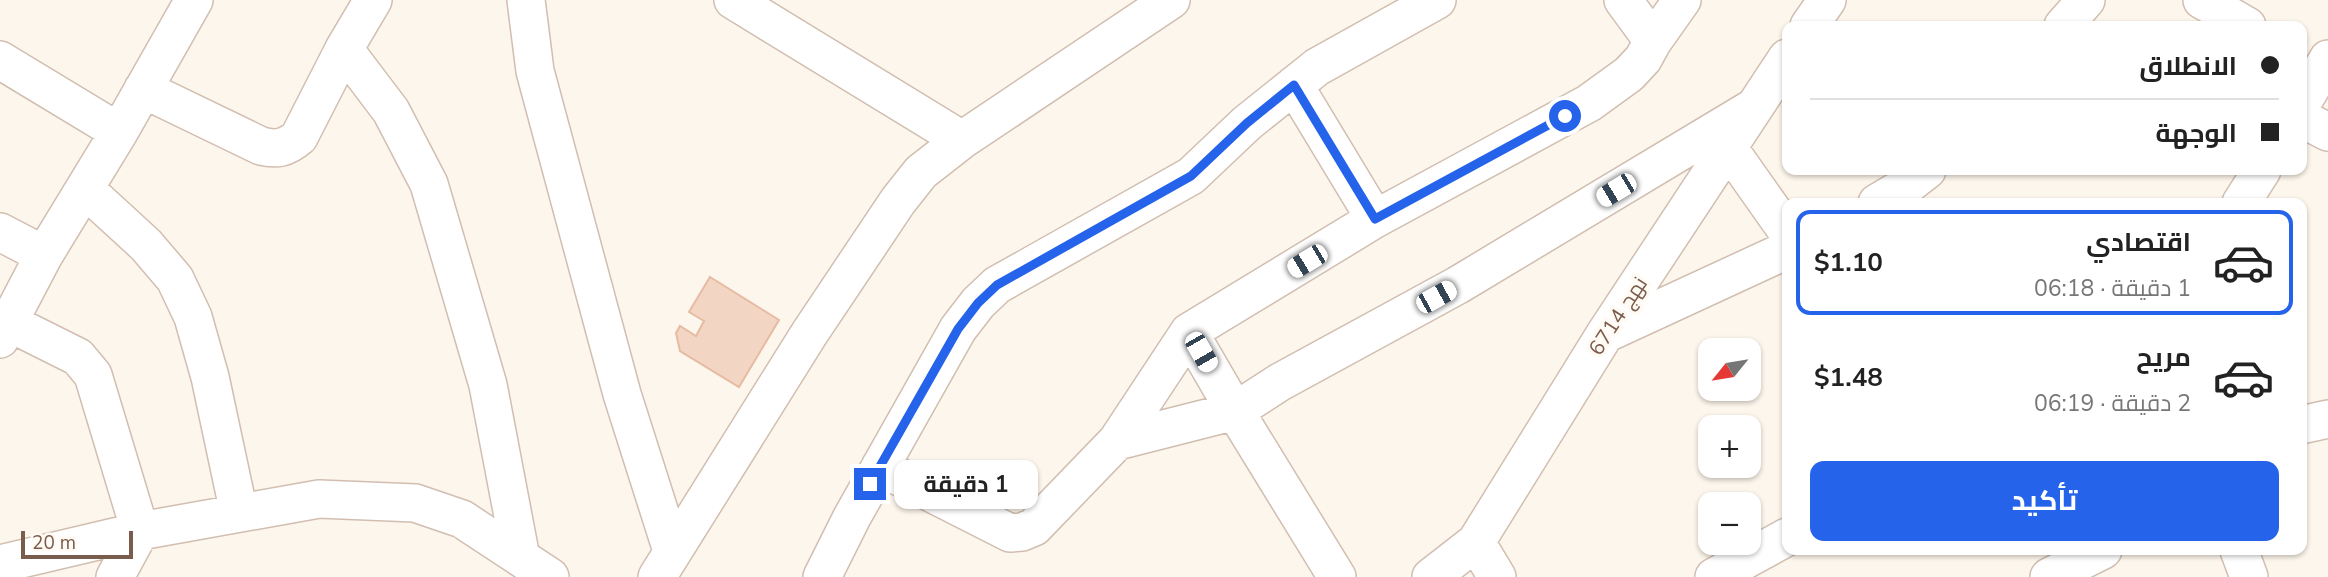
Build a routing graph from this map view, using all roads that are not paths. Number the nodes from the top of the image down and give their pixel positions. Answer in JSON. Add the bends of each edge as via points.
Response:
{"nodes":[{"id":1,"x":194,"y":0,"type":"edge"},
{"id":2,"x":373,"y":0,"type":"edge"},
{"id":3,"x":526,"y":0,"type":"edge"},
{"id":4,"x":733,"y":0,"type":"edge"},
{"id":5,"x":1171,"y":0,"type":"edge"},
{"id":6,"x":1437,"y":0,"type":"edge"},
{"id":7,"x":1623,"y":0,"type":"edge"},
{"id":8,"x":1682,"y":0,"type":"edge"},
{"id":9,"x":1827,"y":0,"type":"edge"},
{"id":10,"x":2086,"y":0,"type":"edge"},
{"id":11,"x":2202,"y":0,"type":"edge"},
{"id":12,"x":1812,"y":21,"type":"edge"},
{"id":13,"x":2067,"y":21,"type":"edge"},
{"id":14,"x":2238,"y":21,"type":"edge"},
{"id":15,"x":1653,"y":41,"type":"junction"},
{"id":16,"x":344,"y":49,"type":"junction"},
{"id":17,"x":0,"y":60,"type":"edge"},
{"id":18,"x":2317,"y":62,"type":"edge"},
{"id":19,"x":1782,"y":65,"type":"edge"},
{"id":20,"x":1294,"y":85,"type":"junction"},
{"id":21,"x":143,"y":89,"type":"junction"},
{"id":22,"x":2307,"y":89,"type":"edge"},
{"id":23,"x":1752,"y":109,"type":"junction"},
{"id":24,"x":2307,"y":121,"type":"edge"},
{"id":25,"x":119,"y":132,"type":"junction"},
{"id":26,"x":2328,"y":132,"type":"edge"},
{"id":27,"x":962,"y":140,"type":"junction"},
{"id":28,"x":1727,"y":146,"type":"junction"},
{"id":29,"x":1921,"y":175,"type":"edge"},
{"id":30,"x":2259,"y":175,"type":"edge"},
{"id":31,"x":85,"y":189,"type":"junction"},
{"id":32,"x":1885,"y":198,"type":"edge"},
{"id":33,"x":2244,"y":198,"type":"edge"},
{"id":34,"x":1375,"y":219,"type":"junction"},
{"id":35,"x":1782,"y":224,"type":"edge"},
{"id":36,"x":0,"y":232,"type":"edge"},
{"id":37,"x":1782,"y":252,"type":"edge"},
{"id":38,"x":44,"y":255,"type":"junction"},
{"id":39,"x":5,"y":331,"type":"edge"},
{"id":40,"x":1189,"y":332,"type":"junction"},
{"id":41,"x":1605,"y":334,"type":"junction"},
{"id":42,"x":1235,"y":411,"type":"junction"},
{"id":43,"x":2328,"y":419,"type":"edge"},
{"id":44,"x":2307,"y":424,"type":"edge"},
{"id":45,"x":1117,"y":441,"type":"junction"},
{"id":46,"x":880,"y":467,"type":"junction"},
{"id":47,"x":239,"y":513,"type":"junction"},
{"id":48,"x":140,"y":531,"type":"junction"},
{"id":49,"x":1782,"y":540,"type":"edge"},
{"id":50,"x":1476,"y":542,"type":"junction"},
{"id":51,"x":2093,"y":555,"type":"edge"},
{"id":52,"x":2241,"y":555,"type":"edge"},
{"id":53,"x":0,"y":564,"type":"edge"},
{"id":54,"x":664,"y":564,"type":"edge"},
{"id":55,"x":536,"y":567,"type":"edge"},
{"id":56,"x":115,"y":577,"type":"edge"},
{"id":57,"x":822,"y":577,"type":"edge"},
{"id":58,"x":1338,"y":577,"type":"edge"},
{"id":59,"x":1431,"y":577,"type":"edge"},
{"id":60,"x":1497,"y":577,"type":"edge"},
{"id":61,"x":1714,"y":577,"type":"edge"},
{"id":62,"x":2049,"y":577,"type":"edge"},
{"id":63,"x":2249,"y":577,"type":"edge"}],
"edges":[{"from":1,"to":21,"type":"street"},
{"from":2,"to":16,"type":"street"},
{"from":3,"to":54,"type":"street","via":[[536,71]]},
{"from":4,"to":27,"type":"street"},
{"from":5,"to":27,"type":"street"},
{"from":6,"to":20,"type":"street"},
{"from":7,"to":15,"type":"street"},
{"from":8,"to":15,"type":"street"},
{"from":9,"to":12,"type":"street"},
{"from":10,"to":13,"type":"street"},
{"from":11,"to":14,"type":"street"},
{"from":15,"to":34,"type":"street","via":[[1629,74],[1589,103]]},
{"from":16,"to":21,"type":"street","via":[[299,136],[276,150]]},
{"from":16,"to":55,"type":"street","via":[[391,111],[429,184]]},
{"from":17,"to":25,"type":"street"},
{"from":18,"to":22,"type":"street"},
{"from":19,"to":23,"type":"street","name":"نهج 6714"},
{"from":20,"to":34,"type":"street"},
{"from":20,"to":46,"type":"street","via":[[1191,176],[997,285],[958,329]]},
{"from":21,"to":25,"type":"street"},
{"from":23,"to":28,"type":"street","name":"نهج 6714"},
{"from":23,"to":42,"type":"street","via":[[1458,285]]},
{"from":24,"to":26,"type":"street"},
{"from":25,"to":31,"type":"street"},
{"from":27,"to":54,"type":"street","via":[[920,172],[898,201]]},
{"from":28,"to":35,"type":"street"},
{"from":28,"to":41,"type":"street","name":"نهج 6714"},
{"from":29,"to":32,"type":"street"},
{"from":30,"to":33,"type":"street"},
{"from":31,"to":38,"type":"street"},
{"from":31,"to":47,"type":"street","via":[[146,246],[180,288],[210,377]]},
{"from":34,"to":40,"type":"street"},
{"from":36,"to":38,"type":"street"},
{"from":37,"to":41,"type":"street"},
{"from":38,"to":39,"type":"street"},
{"from":39,"to":48,"type":"street","via":[[78,356],[93,375]]},
{"from":40,"to":42,"type":"street"},
{"from":40,"to":45,"type":"street"},
{"from":41,"to":50,"type":"street","name":"نهج 6714"},
{"from":42,"to":45,"type":"street"},
{"from":42,"to":58,"type":"street"},
{"from":43,"to":44,"type":"street"},
{"from":45,"to":46,"type":"street","via":[[1034,527],[1022,532],[1010,533]]},
{"from":46,"to":57,"type":"street"},
{"from":47,"to":48,"type":"street"},
{"from":47,"to":55,"type":"street","via":[[319,499],[415,503],[462,519]]},
{"from":48,"to":53,"type":"street"},
{"from":48,"to":56,"type":"street"},
{"from":49,"to":61,"type":"street"},
{"from":50,"to":59,"type":"street"},
{"from":50,"to":60,"type":"street"},
{"from":51,"to":62,"type":"street"},
{"from":52,"to":63,"type":"street"}]}
